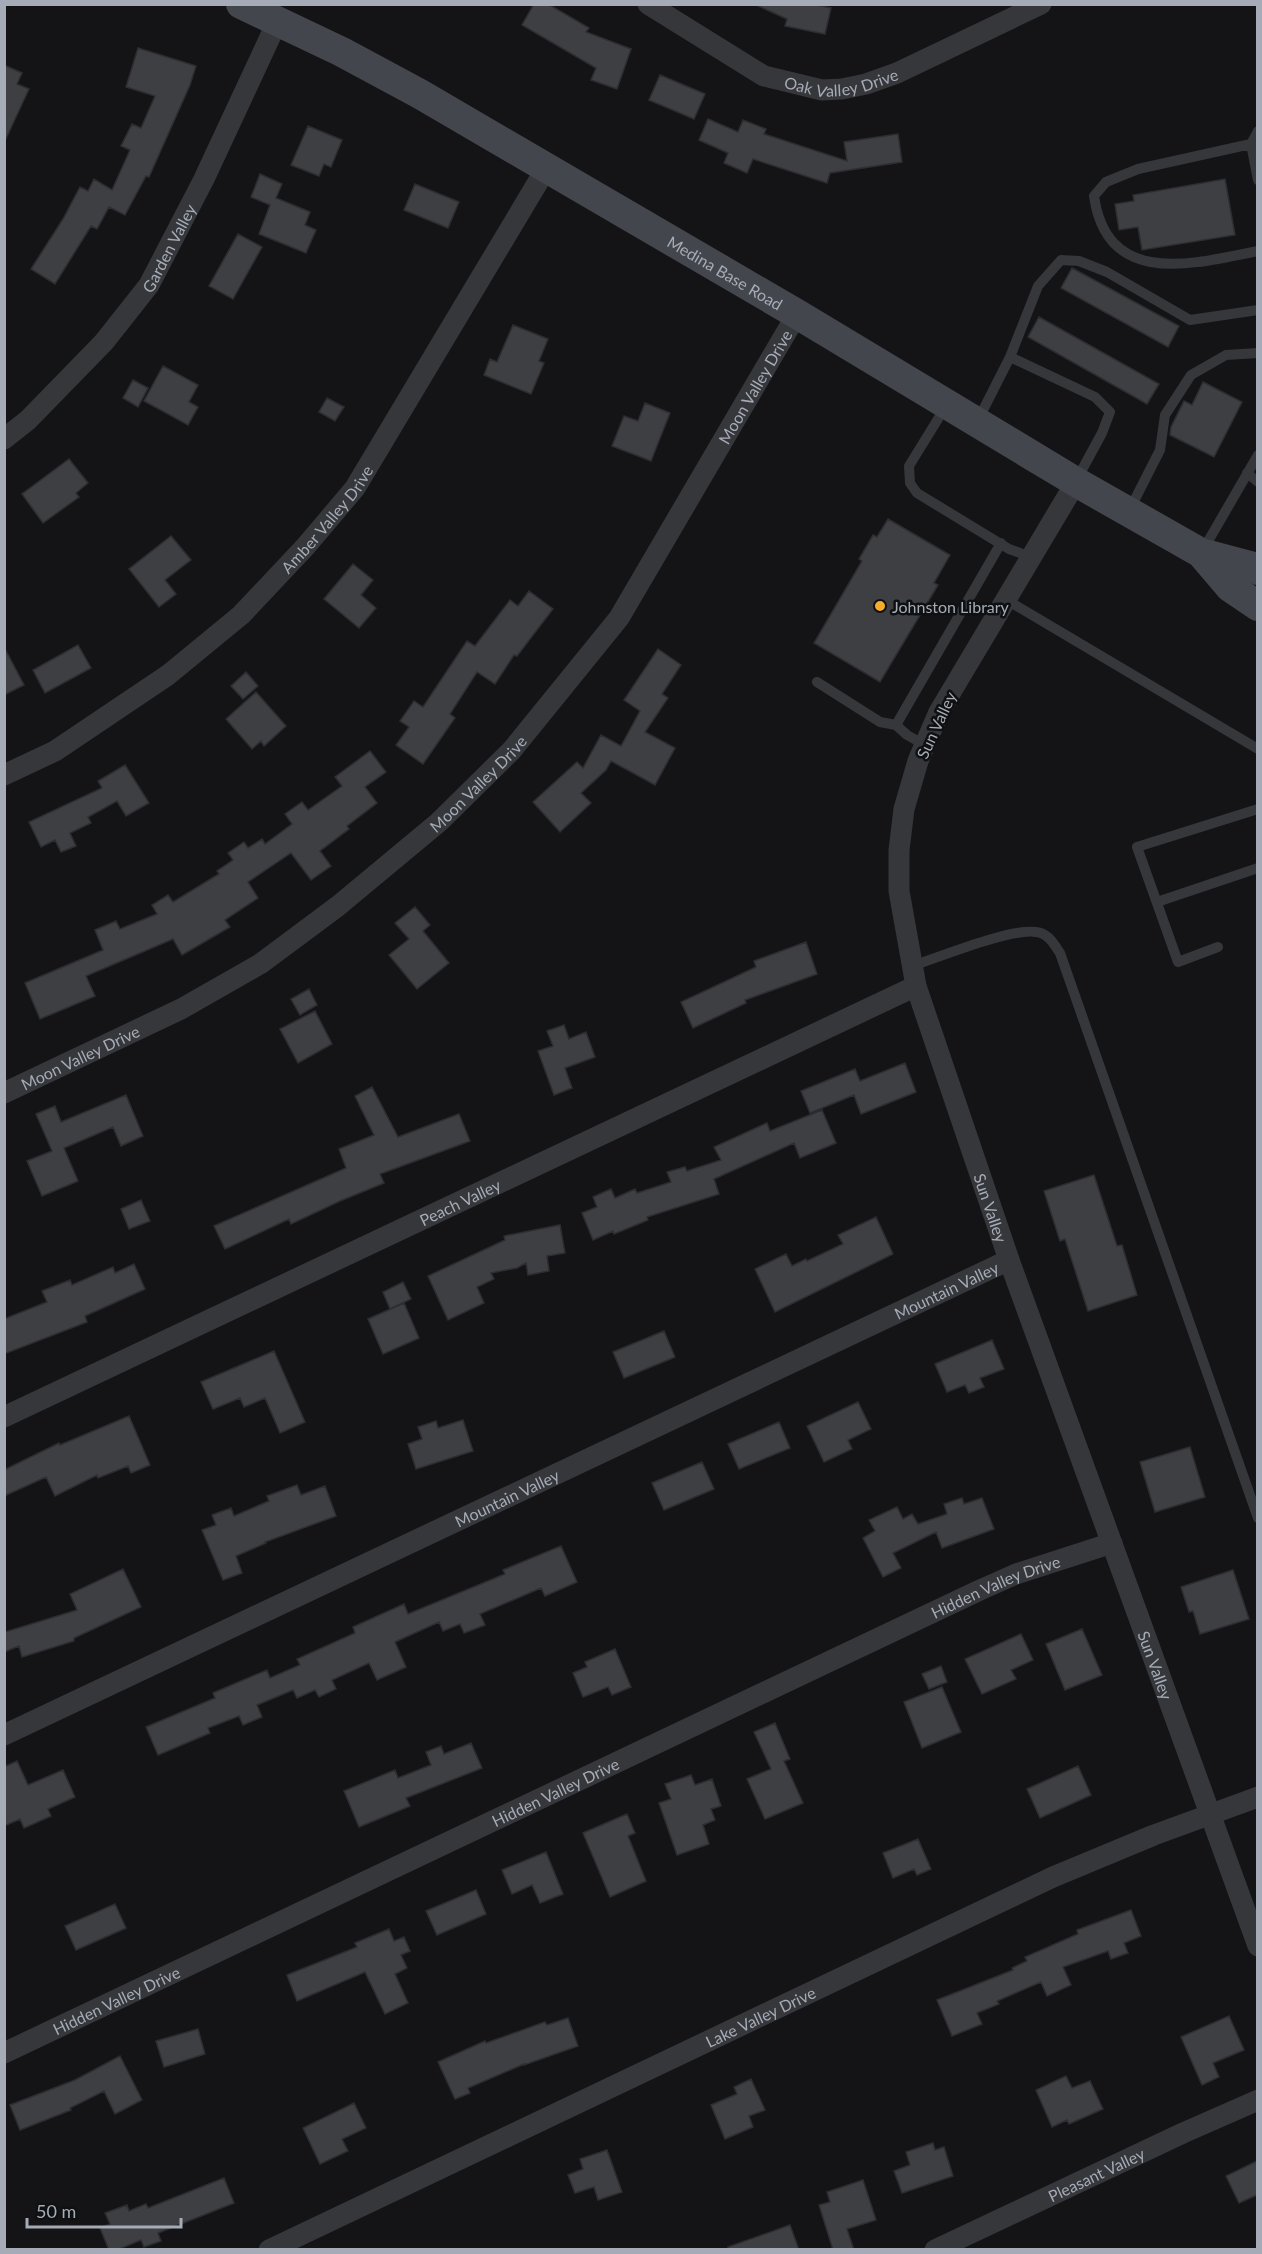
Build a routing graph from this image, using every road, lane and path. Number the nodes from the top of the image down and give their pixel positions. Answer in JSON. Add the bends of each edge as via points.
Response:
{"nodes":[{"id":1,"x":241,"y":4,"type":"edge"},
{"id":2,"x":648,"y":4,"type":"edge"},
{"id":3,"x":1041,"y":4,"type":"edge"},
{"id":4,"x":278,"y":20,"type":"junction"},
{"id":5,"x":1257,"y":131,"type":"edge"},
{"id":6,"x":1251,"y":144,"type":"junction"},
{"id":7,"x":547,"y":168,"type":"junction"},
{"id":8,"x":1257,"y":180,"type":"edge"},
{"id":9,"x":1257,"y":251,"type":"edge"},
{"id":10,"x":1257,"y":310,"type":"edge"},
{"id":11,"x":797,"y":314,"type":"junction"},
{"id":12,"x":1257,"y":353,"type":"edge"},
{"id":13,"x":1010,"y":357,"type":"junction"},
{"id":14,"x":947,"y":405,"type":"junction"},
{"id":15,"x":976,"y":423,"type":"junction"},
{"id":16,"x":4,"y":439,"type":"edge"},
{"id":17,"x":1257,"y":455,"type":"edge"},
{"id":18,"x":1247,"y":474,"type":"junction"},
{"id":19,"x":1076,"y":482,"type":"junction"},
{"id":20,"x":1257,"y":482,"type":"edge"},
{"id":21,"x":1129,"y":512,"type":"junction"},
{"id":22,"x":1001,"y":543,"type":"junction"},
{"id":23,"x":1201,"y":553,"type":"junction"},
{"id":24,"x":1031,"y":557,"type":"junction"},
{"id":25,"x":1257,"y":570,"type":"edge"},
{"id":26,"x":1005,"y":599,"type":"junction"},
{"id":27,"x":1257,"y":606,"type":"edge"},
{"id":28,"x":817,"y":682,"type":"dead end"},
{"id":29,"x":896,"y":725,"type":"junction"},
{"id":30,"x":925,"y":745,"type":"junction"},
{"id":31,"x":1257,"y":749,"type":"edge"},
{"id":32,"x":4,"y":775,"type":"edge"},
{"id":33,"x":1257,"y":809,"type":"edge"},
{"id":34,"x":1257,"y":868,"type":"edge"},
{"id":35,"x":1157,"y":902,"type":"junction"},
{"id":36,"x":1218,"y":947,"type":"dead end"},
{"id":37,"x":914,"y":976,"type":"junction"},
{"id":38,"x":4,"y":1093,"type":"edge"},
{"id":39,"x":1009,"y":1260,"type":"junction"},
{"id":40,"x":4,"y":1417,"type":"edge"},
{"id":41,"x":1257,"y":1518,"type":"edge"},
{"id":42,"x":1112,"y":1543,"type":"junction"},
{"id":43,"x":4,"y":1735,"type":"edge"},
{"id":44,"x":1257,"y":1797,"type":"edge"},
{"id":45,"x":1211,"y":1814,"type":"junction"},
{"id":46,"x":1257,"y":1946,"type":"edge"},
{"id":47,"x":4,"y":2053,"type":"edge"},
{"id":48,"x":1257,"y":2100,"type":"edge"},
{"id":49,"x":269,"y":2250,"type":"edge"},
{"id":50,"x":935,"y":2250,"type":"edge"}],
"edges":[{"from":1,"to":4,"type":"street","name":"Medina Base Road"},
{"from":2,"to":3,"type":"street","name":"Oak Valley Drive","via":[[764,76],[822,90],[866,84],[897,73]]},
{"from":4,"to":7,"type":"street","name":"Medina Base Road","via":[[377,70]]},
{"from":4,"to":16,"type":"street","name":"Garden Valley","via":[[204,179],[149,285],[104,342],[28,420]]},
{"from":5,"to":6,"type":"lane"},
{"from":6,"to":8,"type":"lane"},
{"from":6,"to":9,"type":"lane","via":[[1138,169],[1106,182],[1094,196],[1097,217],[1105,232],[1133,258],[1189,264]]},
{"from":7,"to":11,"type":"street","name":"Medina Base Road"},
{"from":7,"to":32,"type":"street","name":"Amber Valley Drive","via":[[355,488],[306,546],[241,615],[168,675],[55,751]]},
{"from":10,"to":13,"type":"lane","via":[[1190,320],[1107,272],[1079,261],[1061,260],[1038,286]]},
{"from":11,"to":14,"type":"street","name":"Medina Base Road"},
{"from":11,"to":38,"type":"street","name":"Moon Valley Drive","via":[[618,618],[512,750],[439,822],[338,906],[260,964],[181,1010]]},
{"from":12,"to":21,"type":"lane","via":[[1226,355],[1191,375],[1165,415],[1160,450]]},
{"from":13,"to":15,"type":"lane"},
{"from":13,"to":19,"type":"lane","via":[[1095,397],[1110,412]]},
{"from":14,"to":15,"type":"street","name":"Medina Base Road"},
{"from":14,"to":22,"type":"lane","via":[[909,466],[910,483],[917,493]]},
{"from":15,"to":19,"type":"street","name":"Medina Base Road"},
{"from":17,"to":18,"type":"lane"},
{"from":18,"to":20,"type":"lane"},
{"from":18,"to":23,"type":"lane"},
{"from":19,"to":21,"type":"street","name":"Medina Base Road"},
{"from":19,"to":24,"type":"street","name":"Sun Valley"},
{"from":21,"to":23,"type":"street","name":"Medina Base Road"},
{"from":22,"to":24,"type":"lane"},
{"from":22,"to":29,"type":"lane"},
{"from":23,"to":25,"type":"street","name":"Medina Base Road"},
{"from":23,"to":27,"type":"street","name":"Medina Base Road","via":[[1230,587]]},
{"from":24,"to":26,"type":"street","name":"Sun Valley"},
{"from":26,"to":30,"type":"street","name":"Sun Valley","via":[[939,712]]},
{"from":26,"to":31,"type":"lane"},
{"from":28,"to":29,"type":"lane","via":[[880,722]]},
{"from":29,"to":30,"type":"lane"},
{"from":30,"to":37,"type":"street","name":"Sun Valley","via":[[904,809],[899,850],[898,891]]},
{"from":33,"to":35,"type":"lane","via":[[1137,847]]},
{"from":34,"to":35,"type":"lane"},
{"from":35,"to":36,"type":"lane","via":[[1178,962]]},
{"from":37,"to":39,"type":"street","name":"Sun Valley"},
{"from":37,"to":40,"type":"street","name":"Peach Valley"},
{"from":37,"to":41,"type":"lane","via":[[1007,935],[1036,932],[1049,937],[1060,953]]},
{"from":39,"to":42,"type":"street","name":"Sun Valley"},
{"from":39,"to":43,"type":"street","name":"Mountain Valley"},
{"from":42,"to":45,"type":"street","name":"Sun Valley"},
{"from":42,"to":47,"type":"street","name":"Hidden Valley Drive","via":[[980,1590]]},
{"from":44,"to":45,"type":"street","name":"Lake Valley Drive"},
{"from":45,"to":46,"type":"street","name":"Sun Valley"},
{"from":45,"to":49,"type":"street","name":"Lake Valley Drive","via":[[1053,1877]]},
{"from":48,"to":50,"type":"street","name":"Pleasant Valley"}]}
